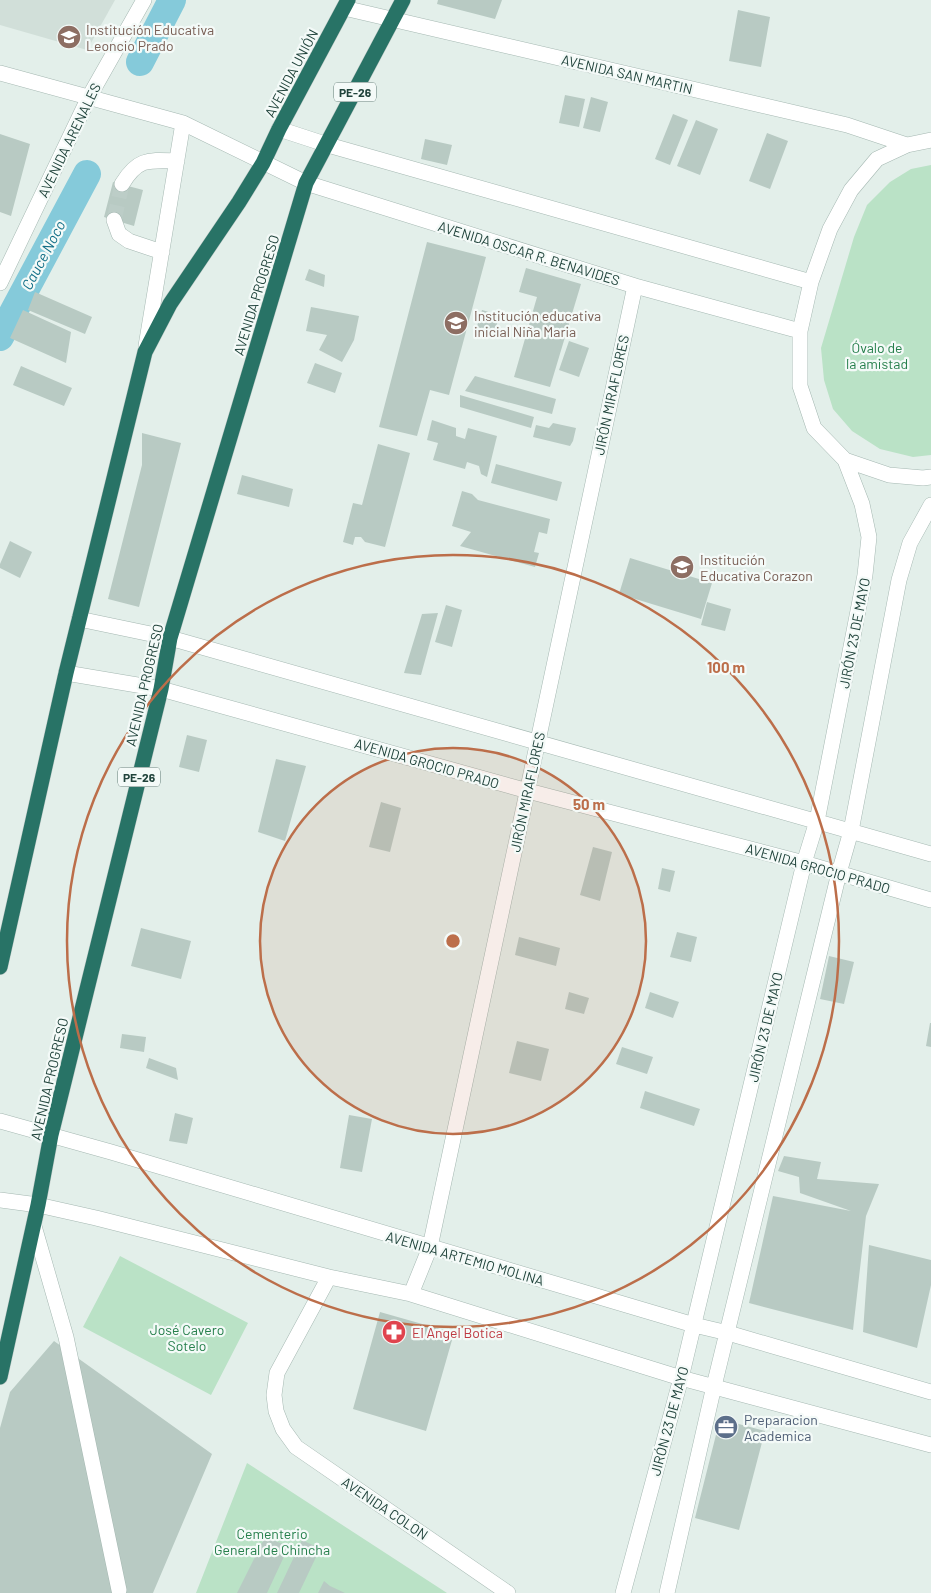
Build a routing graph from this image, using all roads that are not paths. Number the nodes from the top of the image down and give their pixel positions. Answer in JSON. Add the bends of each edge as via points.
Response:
{"nodes":[{"id":1,"x":144,"y":0,"type":"edge"},
{"id":2,"x":403,"y":0,"type":"edge"},
{"id":3,"x":346,"y":4,"type":"edge"},
{"id":4,"x":393,"y":19,"type":"junction"},
{"id":5,"x":0,"y":73,"type":"edge"},
{"id":6,"x":89,"y":97,"type":"junction"},
{"id":7,"x":183,"y":124,"type":"junction"},
{"id":8,"x":279,"y":129,"type":"junction"},
{"id":9,"x":931,"y":140,"type":"edge"},
{"id":10,"x":328,"y":145,"type":"junction"},
{"id":11,"x":908,"y":145,"type":"junction"},
{"id":12,"x":177,"y":160,"type":"junction"},
{"id":13,"x":264,"y":163,"type":"junction"},
{"id":14,"x":122,"y":184,"type":"tunnel mouth"},
{"id":15,"x":306,"y":184,"type":"junction"},
{"id":16,"x":114,"y":220,"type":"dead end"},
{"id":17,"x":162,"y":252,"type":"junction"},
{"id":18,"x":811,"y":282,"type":"junction"},
{"id":19,"x":0,"y":283,"type":"edge"},
{"id":20,"x":635,"y":286,"type":"junction"},
{"id":21,"x":800,"y":331,"type":"junction"},
{"id":22,"x":145,"y":352,"type":"junction"},
{"id":23,"x":845,"y":460,"type":"junction"},
{"id":24,"x":931,"y":477,"type":"edge"},
{"id":25,"x":931,"y":505,"type":"edge"},
{"id":26,"x":78,"y":619,"type":"junction"},
{"id":27,"x":170,"y":638,"type":"junction"},
{"id":28,"x":66,"y":673,"type":"junction"},
{"id":29,"x":161,"y":689,"type":"junction"},
{"id":30,"x":537,"y":742,"type":"junction"},
{"id":31,"x":528,"y":792,"type":"junction"},
{"id":32,"x":817,"y":821,"type":"junction"},
{"id":33,"x":851,"y":830,"type":"junction"},
{"id":34,"x":931,"y":854,"type":"edge"},
{"id":35,"x":804,"y":863,"type":"junction"},
{"id":36,"x":839,"y":873,"type":"junction"},
{"id":37,"x":931,"y":900,"type":"edge"},
{"id":38,"x":0,"y":967,"type":"edge"},
{"id":39,"x":0,"y":1121,"type":"edge"},
{"id":40,"x":51,"y":1135,"type":"junction"},
{"id":41,"x":0,"y":1200,"type":"edge"},
{"id":42,"x":38,"y":1205,"type":"junction"},
{"id":43,"x":34,"y":1226,"type":"junction"},
{"id":44,"x":430,"y":1247,"type":"junction"},
{"id":45,"x":329,"y":1277,"type":"junction"},
{"id":46,"x":411,"y":1294,"type":"junction"},
{"id":47,"x":694,"y":1325,"type":"junction"},
{"id":48,"x":728,"y":1333,"type":"junction"},
{"id":49,"x":0,"y":1377,"type":"edge"},
{"id":50,"x":681,"y":1378,"type":"junction"},
{"id":51,"x":714,"y":1386,"type":"junction"},
{"id":52,"x":931,"y":1392,"type":"edge"},
{"id":53,"x":931,"y":1445,"type":"edge"},
{"id":54,"x":119,"y":1590,"type":"dead end"},
{"id":55,"x":508,"y":1593,"type":"edge"},
{"id":56,"x":623,"y":1593,"type":"edge"},
{"id":57,"x":667,"y":1593,"type":"edge"}],
"edges":[{"from":1,"to":6,"type":"street","name":"AVENIDA ARENALES"},
{"from":2,"to":4,"type":"highway","number":"PE-26"},
{"from":3,"to":4,"type":"street","name":"AVENIDA SAN MARTIN"},
{"from":3,"to":8,"type":"highway","name":"AVENIDA UNIÓN"},
{"from":4,"to":10,"type":"highway","number":"PE-26"},
{"from":4,"to":11,"type":"street","name":"AVENIDA SAN MARTIN","via":[[847,125]]},
{"from":5,"to":6,"type":"street","name":"AVENIDA OSCAR R. BENAVIDES"},
{"from":6,"to":7,"type":"street","name":"AVENIDA OSCAR R. BENAVIDES"},
{"from":6,"to":19,"type":"street","name":"AVENIDA ARENALES"},
{"from":7,"to":12,"type":"street"},
{"from":7,"to":13,"type":"street","name":"AVENIDA OSCAR R. BENAVIDES"},
{"from":8,"to":10,"type":"street"},
{"from":8,"to":13,"type":"highway","name":"AVENIDA UNIÓN"},
{"from":9,"to":11,"type":"street"},
{"from":10,"to":15,"type":"highway","number":"PE-26"},
{"from":10,"to":18,"type":"street"},
{"from":11,"to":18,"type":"street","via":[[877,159],[851,190],[830,229]]},
{"from":12,"to":14,"type":"street","via":[[150,160],[139,164]]},
{"from":12,"to":17,"type":"street"},
{"from":13,"to":15,"type":"street","name":"AVENIDA OSCAR R. BENAVIDES"},
{"from":13,"to":22,"type":"highway","via":[[170,304]]},
{"from":15,"to":20,"type":"street","name":"AVENIDA OSCAR R. BENAVIDES"},
{"from":15,"to":27,"type":"highway","name":"AVENIDA PROGRESO","number":"PE-26"},
{"from":16,"to":17,"type":"street","via":[[119,234],[129,241]]},
{"from":17,"to":22,"type":"street"},
{"from":18,"to":21,"type":"street"},
{"from":20,"to":21,"type":"street","name":"AVENIDA OSCAR R. BENAVIDES"},
{"from":20,"to":30,"type":"street","name":"JIRÓN MIRAFLORES"},
{"from":21,"to":23,"type":"street","via":[[800,386],[814,428]]},
{"from":22,"to":26,"type":"highway"},
{"from":23,"to":24,"type":"street","via":[[889,475]]},
{"from":23,"to":32,"type":"street","name":"JIRÓN 23 DE MAYO","via":[[862,504],[869,537],[866,575]]},
{"from":25,"to":33,"type":"street","via":[[910,543],[899,580]]},
{"from":26,"to":27,"type":"street"},
{"from":26,"to":28,"type":"highway"},
{"from":27,"to":29,"type":"highway","name":"AVENIDA PROGRESO","number":"PE-26"},
{"from":27,"to":30,"type":"street"},
{"from":28,"to":29,"type":"street","name":"AVENIDA GROCIO PRADO"},
{"from":28,"to":38,"type":"highway"},
{"from":29,"to":31,"type":"street","name":"AVENIDA GROCIO PRADO"},
{"from":29,"to":40,"type":"highway","name":"AVENIDA PROGRESO","number":"PE-26"},
{"from":30,"to":31,"type":"street","name":"JIRÓN MIRAFLORES"},
{"from":30,"to":32,"type":"street"},
{"from":31,"to":35,"type":"street","name":"AVENIDA GROCIO PRADO"},
{"from":31,"to":44,"type":"street","name":"JIRÓN MIRAFLORES"},
{"from":32,"to":33,"type":"street"},
{"from":32,"to":35,"type":"street","name":"JIRÓN 23 DE MAYO"},
{"from":33,"to":34,"type":"street"},
{"from":33,"to":36,"type":"street"},
{"from":35,"to":36,"type":"street","name":"AVENIDA GROCIO PRADO"},
{"from":35,"to":47,"type":"street","name":"JIRÓN 23 DE MAYO"},
{"from":36,"to":37,"type":"street","name":"AVENIDA GROCIO PRADO"},
{"from":36,"to":48,"type":"street"},
{"from":39,"to":40,"type":"street","name":"AVENIDA ARTEMIO MOLINA"},
{"from":40,"to":42,"type":"highway","name":"AVENIDA PROGRESO","number":"PE-26"},
{"from":40,"to":44,"type":"street","name":"AVENIDA ARTEMIO MOLINA"},
{"from":41,"to":42,"type":"street"},
{"from":42,"to":43,"type":"highway","name":"AVENIDA PROGRESO","number":"PE-26"},
{"from":42,"to":45,"type":"street"},
{"from":43,"to":49,"type":"highway","name":"AVENIDA PROGRESO","number":"PE-26"},
{"from":43,"to":54,"type":"street","via":[[66,1337]]},
{"from":44,"to":46,"type":"street","name":"JIRÓN MIRAFLORES"},
{"from":44,"to":47,"type":"street","name":"AVENIDA ARTEMIO MOLINA"},
{"from":45,"to":46,"type":"street"},
{"from":45,"to":55,"type":"street","name":"AVENIDA COLON","via":[[276,1373],[276,1411],[283,1428],[296,1448]]},
{"from":46,"to":50,"type":"street"},
{"from":47,"to":48,"type":"street","name":"AVENIDA ARTEMIO MOLINA"},
{"from":47,"to":50,"type":"street","name":"JIRÓN 23 DE MAYO"},
{"from":48,"to":51,"type":"street"},
{"from":48,"to":52,"type":"street","name":"AVENIDA ARTEMIO MOLINA"},
{"from":50,"to":51,"type":"street"},
{"from":50,"to":56,"type":"street","name":"JIRÓN 23 DE MAYO"},
{"from":51,"to":53,"type":"street"},
{"from":51,"to":57,"type":"street"}]}
